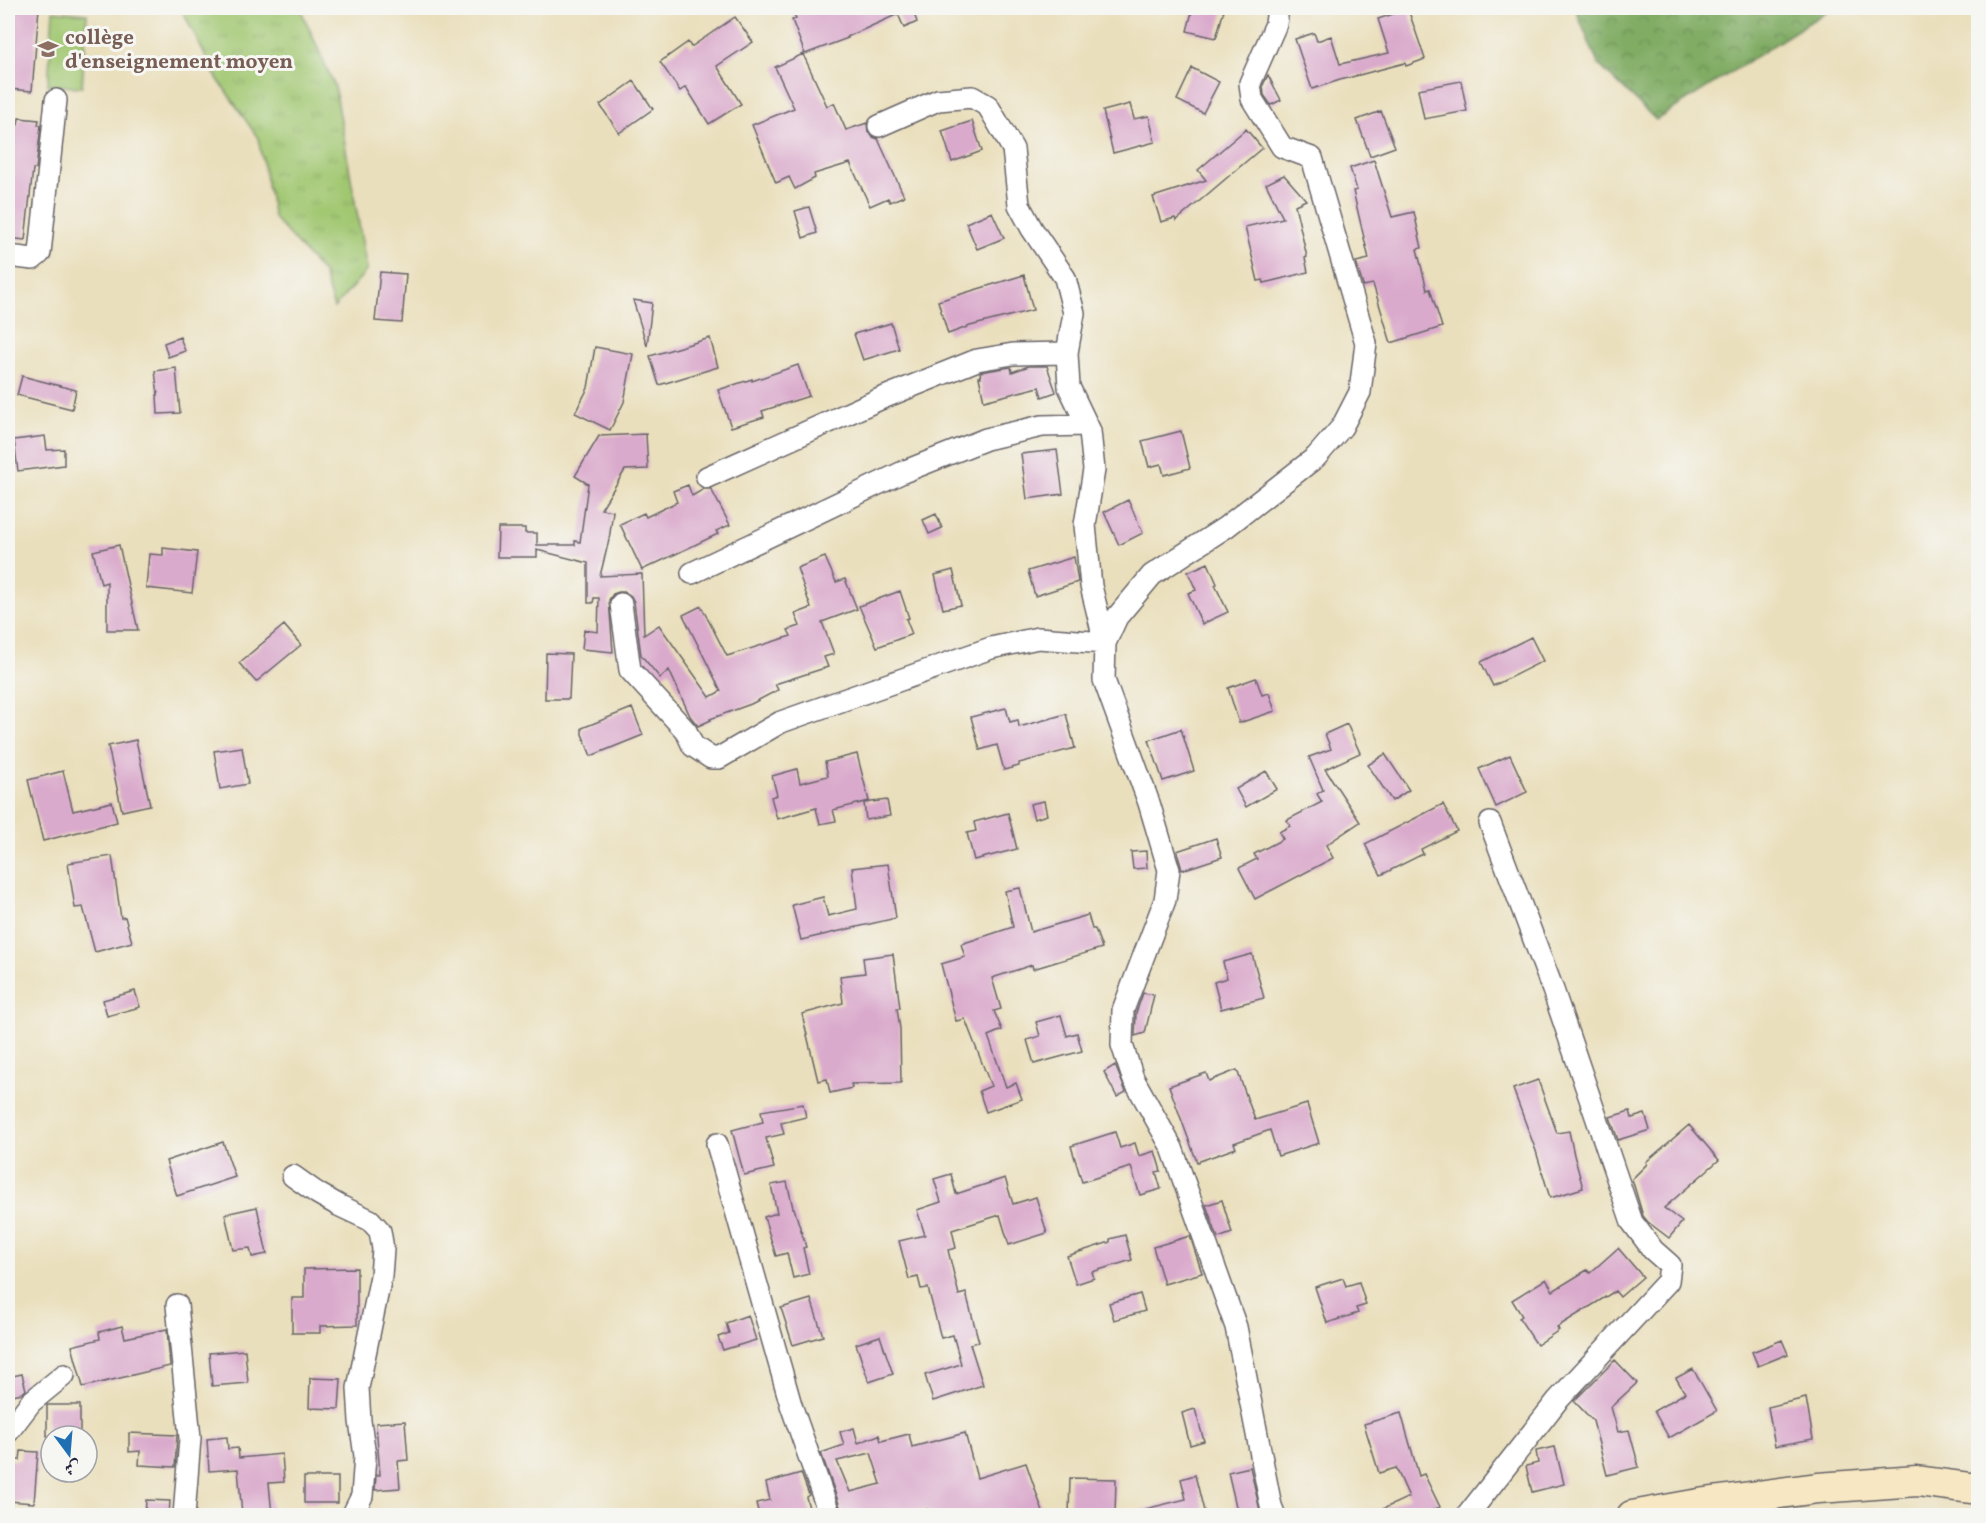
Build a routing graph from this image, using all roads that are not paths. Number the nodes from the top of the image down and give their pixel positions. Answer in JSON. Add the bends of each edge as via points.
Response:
{"nodes":[{"id":1,"x":1278,"y":8,"type":"edge"},
{"id":2,"x":56,"y":100,"type":"dead end"},
{"id":3,"x":879,"y":126,"type":"dead end"},
{"id":4,"x":8,"y":256,"type":"edge"},
{"id":5,"x":1067,"y":353,"type":"junction"},
{"id":6,"x":1087,"y":425,"type":"junction"},
{"id":7,"x":707,"y":477,"type":"dead end"},
{"id":8,"x":692,"y":573,"type":"dead end"},
{"id":9,"x":621,"y":604,"type":"dead end"},
{"id":10,"x":1105,"y":643,"type":"junction"},
{"id":11,"x":1490,"y":823,"type":"dead end"},
{"id":12,"x":717,"y":1144,"type":"dead end"},
{"id":13,"x":293,"y":1176,"type":"dead end"},
{"id":14,"x":177,"y":1305,"type":"dead end"},
{"id":15,"x":64,"y":1375,"type":"dead end"},
{"id":16,"x":8,"y":1432,"type":"edge"},
{"id":17,"x":1978,"y":1489,"type":"edge"},
{"id":18,"x":184,"y":1515,"type":"edge"},
{"id":19,"x":352,"y":1515,"type":"edge"},
{"id":20,"x":830,"y":1515,"type":"edge"},
{"id":21,"x":1275,"y":1515,"type":"edge"},
{"id":22,"x":1467,"y":1515,"type":"edge"},
{"id":23,"x":1632,"y":1515,"type":"edge"}],
"edges":[{"from":1,"to":10,"type":"street","via":[[1276,24],[1250,83],[1252,99],[1282,147],[1312,158],[1366,343],[1360,392],[1342,428],[1316,457],[1226,527],[1152,574],[1117,617]]},
{"from":2,"to":4,"type":"street","via":[[40,253],[33,259]]},
{"from":3,"to":5,"type":"street","via":[[938,100],[972,97],[988,106],[1013,149],[1019,205],[1065,278],[1074,312]]},
{"from":5,"to":6,"type":"street","via":[[1069,387]]},
{"from":5,"to":7,"type":"street","via":[[1013,354],[977,360]]},
{"from":6,"to":8,"type":"street","via":[[1042,426],[986,439],[903,472]]},
{"from":6,"to":10,"type":"street","via":[[1094,470],[1085,525],[1091,586]]},
{"from":9,"to":10,"type":"street","via":[[630,670],[686,730],[693,746],[711,758],[719,758],[781,722],[991,648],[1038,638]]},
{"from":10,"to":21,"type":"street","via":[[1104,680],[1149,804],[1168,870],[1165,900],[1123,1010],[1122,1045],[1133,1078],[1172,1148],[1236,1327]]},
{"from":11,"to":22,"type":"street","via":[[1553,990],[1632,1222],[1670,1265],[1668,1281],[1557,1401]]},
{"from":12,"to":20,"type":"street","via":[[791,1405]]},
{"from":13,"to":19,"type":"street","via":[[370,1220],[380,1232],[383,1249],[358,1388],[365,1456],[362,1496]]},
{"from":14,"to":18,"type":"street","via":[[190,1438]]},
{"from":15,"to":16,"type":"street","via":[[32,1402]]},
{"from":17,"to":23,"type":"main road","via":[[1917,1482],[1818,1488]]}]}
